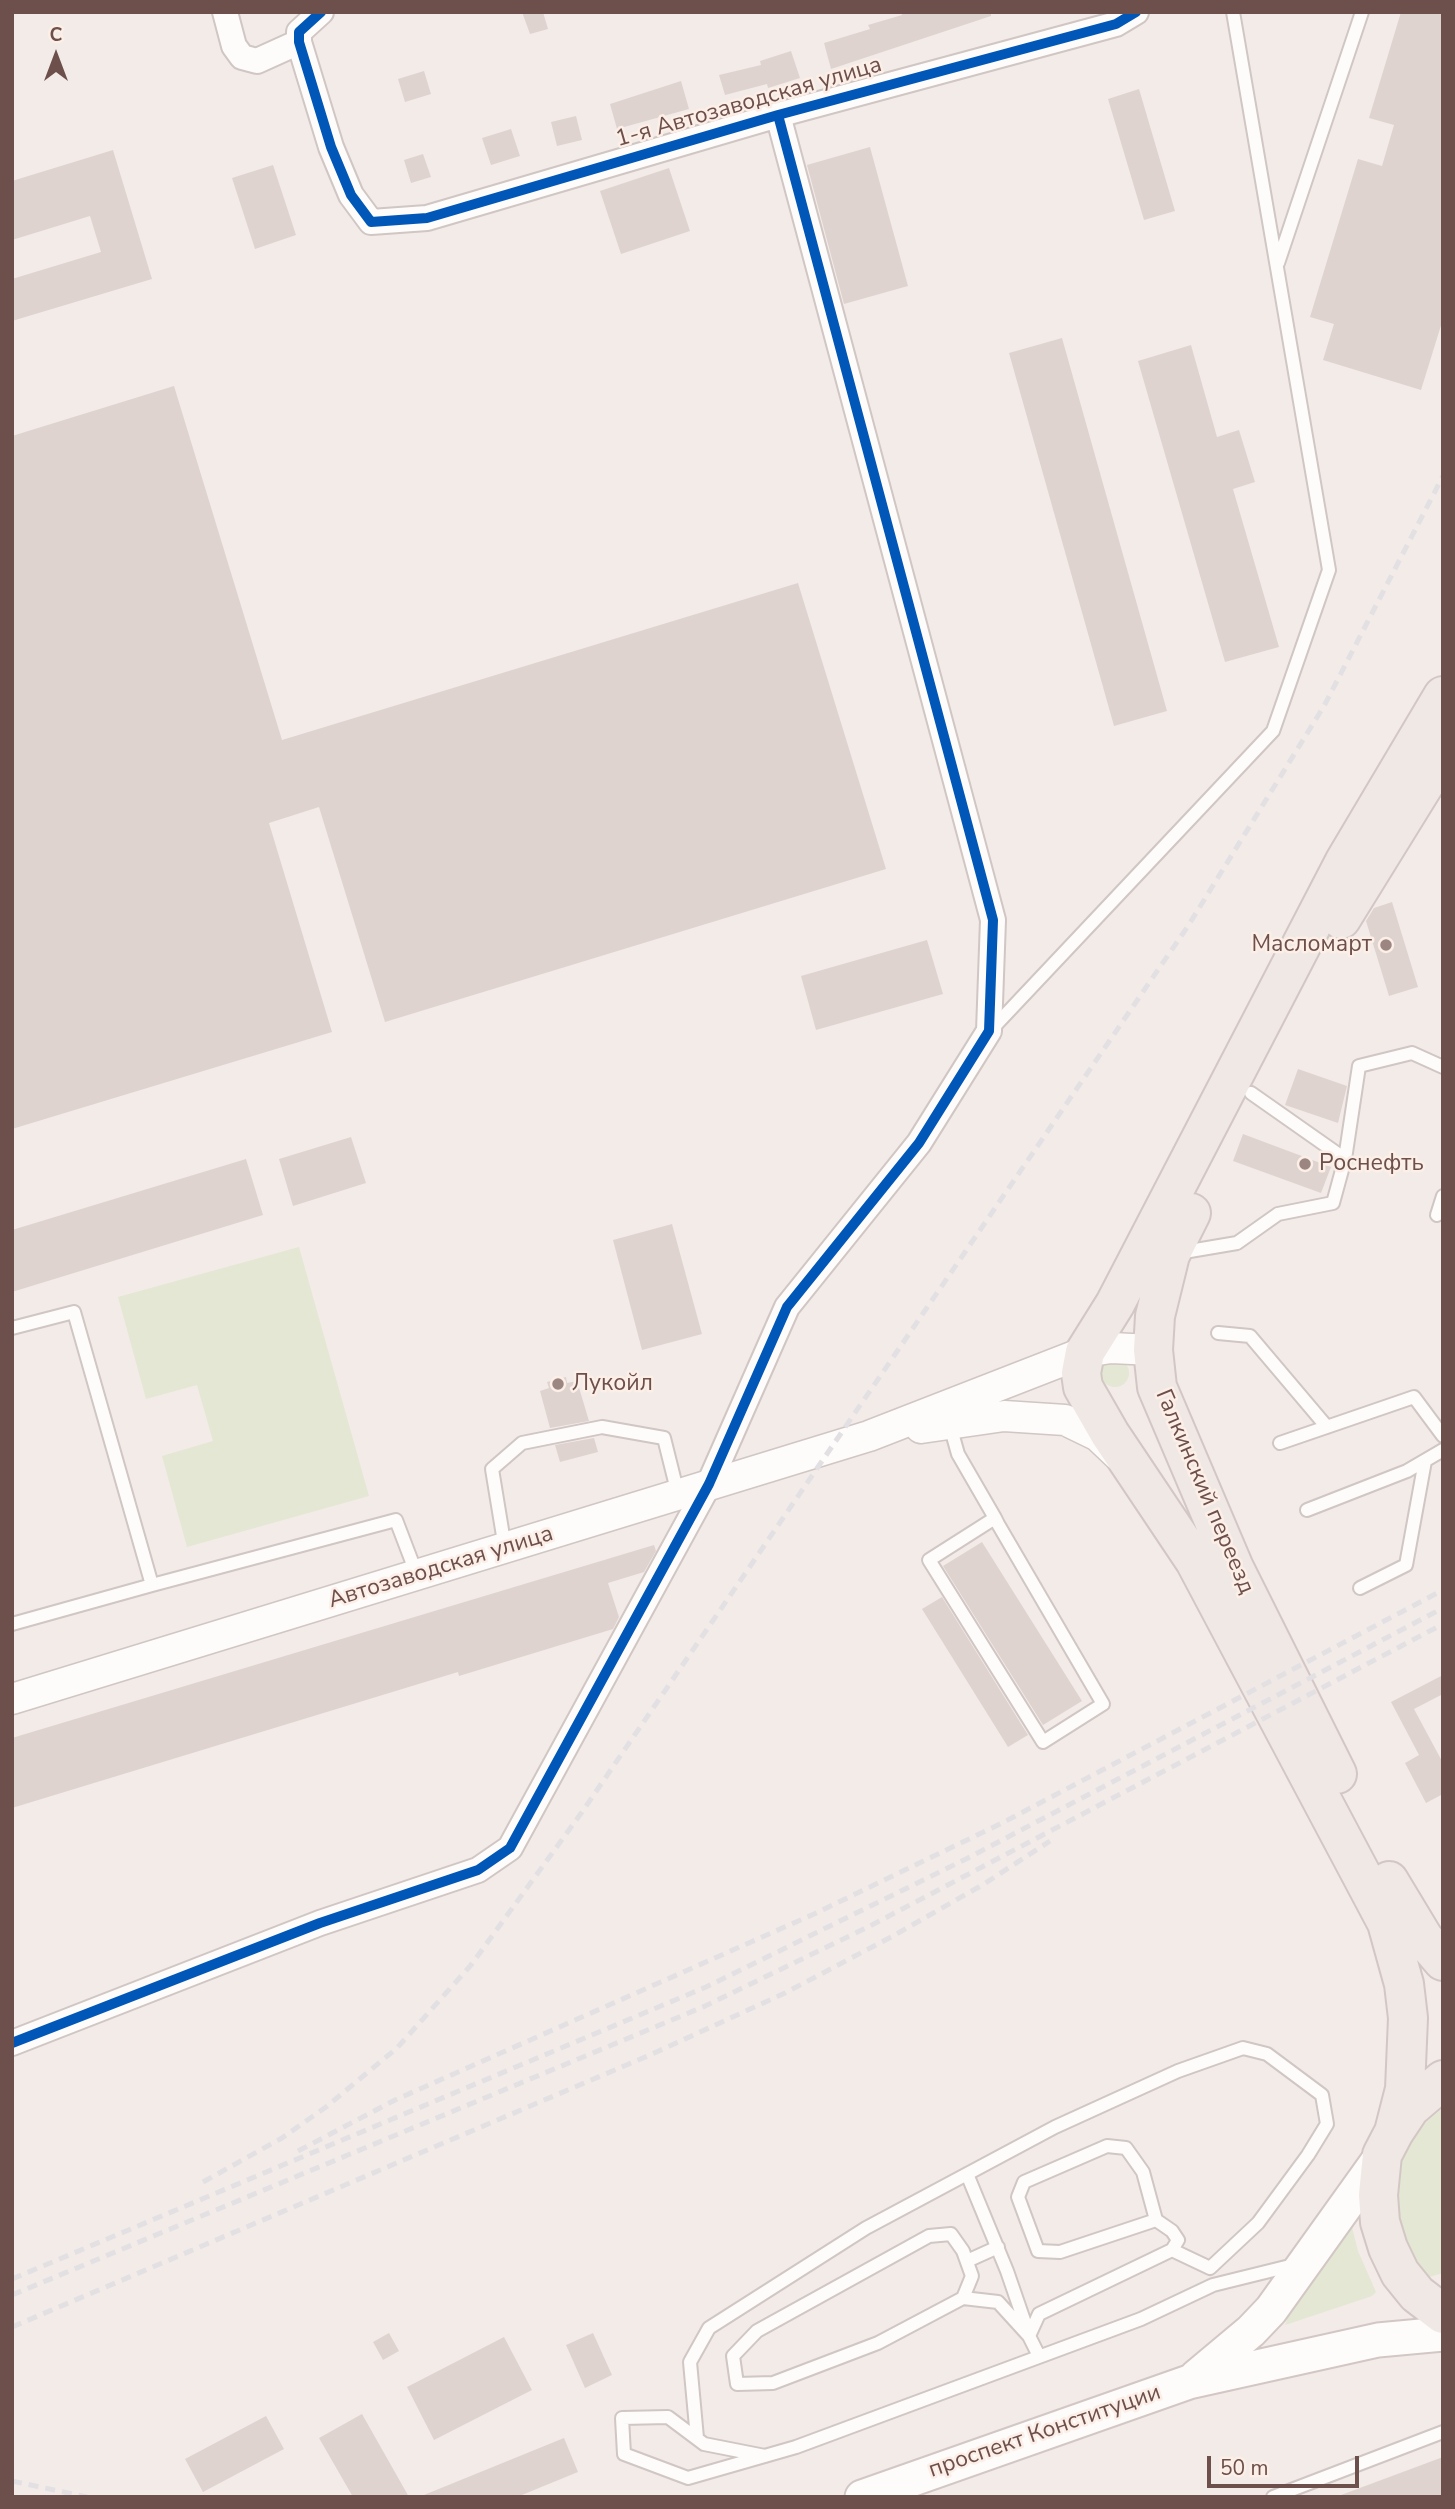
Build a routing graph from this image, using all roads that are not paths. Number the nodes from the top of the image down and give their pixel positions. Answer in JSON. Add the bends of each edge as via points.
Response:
{"nodes":[{"id":1,"x":225,"y":12,"type":"edge"},
{"id":2,"x":321,"y":12,"type":"edge"},
{"id":3,"x":1136,"y":12,"type":"edge"},
{"id":4,"x":1233,"y":12,"type":"edge"},
{"id":5,"x":1362,"y":12,"type":"edge"},
{"id":6,"x":299,"y":43,"type":"junction"},
{"id":7,"x":778,"y":115,"type":"junction"},
{"id":8,"x":1277,"y":267,"type":"junction"},
{"id":9,"x":1443,"y":696,"type":"edge"},
{"id":10,"x":1443,"y":754,"type":"edge"},
{"id":11,"x":989,"y":1031,"type":"junction"},
{"id":12,"x":1443,"y":1067,"type":"edge"},
{"id":13,"x":1251,"y":1093,"type":"junction"},
{"id":14,"x":1345,"y":1159,"type":"junction"},
{"id":15,"x":1443,"y":1196,"type":"edge"},
{"id":16,"x":1437,"y":1216,"type":"dead end"},
{"id":17,"x":1170,"y":1255,"type":"junction"},
{"id":18,"x":1115,"y":1304,"type":"junction"},
{"id":19,"x":12,"y":1328,"type":"edge"},
{"id":20,"x":1218,"y":1333,"type":"dead end"},
{"id":21,"x":1153,"y":1350,"type":"junction"},
{"id":22,"x":1085,"y":1352,"type":"junction"},
{"id":23,"x":1049,"y":1363,"type":"junction"},
{"id":24,"x":949,"y":1414,"type":"junction"},
{"id":25,"x":1327,"y":1427,"type":"junction"},
{"id":26,"x":1443,"y":1436,"type":"edge"},
{"id":27,"x":1280,"y":1443,"type":"dead end"},
{"id":28,"x":1443,"y":1450,"type":"edge"},
{"id":29,"x":1425,"y":1461,"type":"junction"},
{"id":30,"x":1140,"y":1475,"type":"junction"},
{"id":31,"x":709,"y":1484,"type":"junction"},
{"id":32,"x":678,"y":1494,"type":"junction"},
{"id":33,"x":1307,"y":1510,"type":"dead end"},
{"id":34,"x":995,"y":1518,"type":"junction"},
{"id":35,"x":505,"y":1549,"type":"junction"},
{"id":36,"x":417,"y":1576,"type":"junction"},
{"id":37,"x":152,"y":1585,"type":"junction"},
{"id":38,"x":1360,"y":1588,"type":"dead end"},
{"id":39,"x":12,"y":1624,"type":"edge"},
{"id":40,"x":12,"y":1699,"type":"edge"},
{"id":41,"x":1443,"y":1961,"type":"edge"},
{"id":42,"x":12,"y":2043,"type":"edge"},
{"id":43,"x":1443,"y":2080,"type":"edge"},
{"id":44,"x":1388,"y":2143,"type":"junction"},
{"id":45,"x":967,"y":2174,"type":"junction"},
{"id":46,"x":1156,"y":2220,"type":"junction"},
{"id":47,"x":998,"y":2247,"type":"junction"},
{"id":48,"x":1171,"y":2250,"type":"junction"},
{"id":49,"x":967,"y":2262,"type":"junction"},
{"id":50,"x":1308,"y":2262,"type":"junction"},
{"id":51,"x":963,"y":2298,"type":"junction"},
{"id":52,"x":1443,"y":2314,"type":"edge"},
{"id":53,"x":1443,"y":2334,"type":"edge"},
{"id":54,"x":1029,"y":2336,"type":"junction"},
{"id":55,"x":1039,"y":2356,"type":"junction"},
{"id":56,"x":1189,"y":2382,"type":"junction"},
{"id":57,"x":1443,"y":2432,"type":"edge"},
{"id":58,"x":697,"y":2438,"type":"junction"},
{"id":59,"x":765,"y":2456,"type":"junction"},
{"id":60,"x":862,"y":2497,"type":"edge"},
{"id":61,"x":1273,"y":2497,"type":"edge"}],
"edges":[{"from":1,"to":6,"type":"street","via":[[234,46],[242,57],[257,61]]},
{"from":2,"to":6,"type":"street","via":[[299,32]]},
{"from":3,"to":7,"type":"street","name":"1-я Автозаводская улица","via":[[1116,24]]},
{"from":4,"to":8,"type":"lane"},
{"from":5,"to":8,"type":"lane"},
{"from":6,"to":7,"type":"street","name":"1-я Автозаводская улица","via":[[331,147],[351,195],[371,222],[427,218]]},
{"from":7,"to":11,"type":"street","via":[[993,920]]},
{"from":8,"to":11,"type":"lane","via":[[1329,569],[1273,731]]},
{"from":9,"to":18,"type":"main road","via":[[1345,861]]},
{"from":10,"to":13,"type":"main road","name":"Галкинский переезд","via":[[1337,925]]},
{"from":11,"to":31,"type":"street","via":[[919,1143],[787,1307]]},
{"from":12,"to":14,"type":"lane","via":[[1412,1053],[1359,1066]]},
{"from":13,"to":14,"type":"lane"},
{"from":13,"to":17,"type":"main road","name":"Галкинский переезд"},
{"from":14,"to":17,"type":"lane","via":[[1333,1203],[1278,1214],[1237,1243]]},
{"from":15,"to":16,"type":"lane"},
{"from":17,"to":21,"type":"main road","name":"Галкинский переезд","via":[[1154,1316]]},
{"from":18,"to":22,"type":"main road"},
{"from":18,"to":23,"type":"street"},
{"from":19,"to":37,"type":"lane","via":[[74,1312]]},
{"from":20,"to":25,"type":"lane","via":[[1250,1336]]},
{"from":21,"to":22,"type":"street"},
{"from":21,"to":41,"type":"main road","name":"Галкинский переезд","via":[[1157,1387],[1234,1568],[1384,1872],[1424,1939]]},
{"from":22,"to":23,"type":"street"},
{"from":22,"to":30,"type":"main road","via":[[1083,1387]]},
{"from":23,"to":24,"type":"street"},
{"from":24,"to":30,"type":"street","via":[[1066,1420],[1098,1436]]},
{"from":24,"to":31,"type":"street","name":"Автозаводская улица"},
{"from":24,"to":34,"type":"lane","via":[[958,1454]]},
{"from":25,"to":26,"type":"lane","via":[[1414,1397]]},
{"from":25,"to":27,"type":"lane"},
{"from":28,"to":29,"type":"lane"},
{"from":29,"to":33,"type":"lane"},
{"from":29,"to":38,"type":"lane","via":[[1406,1564]]},
{"from":30,"to":44,"type":"main road","via":[[1195,1561],[1387,1923],[1408,2018],[1405,2089]]},
{"from":31,"to":32,"type":"street","name":"Автозаводская улица"},
{"from":31,"to":42,"type":"street","via":[[516,1839],[501,1857],[478,1870],[320,1923]]},
{"from":32,"to":35,"type":"street","name":"Автозаводская улица"},
{"from":32,"to":35,"type":"lane","via":[[664,1438],[602,1427],[523,1443],[492,1469]]},
{"from":34,"to":34,"type":"lane","via":[[1103,1704],[1042,1742],[929,1560]]},
{"from":35,"to":36,"type":"street","name":"Автозаводская улица"},
{"from":36,"to":37,"type":"lane","via":[[396,1520]]},
{"from":36,"to":40,"type":"street","name":"Автозаводская улица"},
{"from":37,"to":39,"type":"lane"},
{"from":43,"to":44,"type":"main road","via":[[1410,2108]]},
{"from":44,"to":50,"type":"main road","name":"проспект Конституции"},
{"from":44,"to":52,"type":"main road","via":[[1378,2194],[1388,2248],[1417,2294]]},
{"from":45,"to":47,"type":"lane"},
{"from":45,"to":48,"type":"lane","via":[[1055,2127],[1178,2071],[1243,2048],[1267,2054],[1322,2095],[1327,2124],[1258,2223],[1210,2268]]},
{"from":45,"to":58,"type":"lane","via":[[866,2228],[709,2328],[690,2362]]},
{"from":46,"to":46,"type":"lane","via":[[1059,2252],[1038,2250],[1018,2197],[1024,2182],[1107,2146],[1126,2148],[1143,2172]]},
{"from":46,"to":48,"type":"lane","via":[[1178,2240]]},
{"from":47,"to":49,"type":"lane"},
{"from":47,"to":54,"type":"lane"},
{"from":48,"to":54,"type":"lane","via":[[1040,2314]]},
{"from":49,"to":51,"type":"lane","via":[[972,2276]]},
{"from":49,"to":51,"type":"lane","via":[[951,2234],[929,2236],[757,2331],[733,2356],[737,2384],[784,2379],[878,2343]]},
{"from":50,"to":55,"type":"lane","via":[[1213,2285],[1141,2319]]},
{"from":50,"to":56,"type":"main road","name":"проспект Конституции","via":[[1251,2331]]},
{"from":51,"to":54,"type":"lane","via":[[998,2302]]},
{"from":53,"to":56,"type":"main road","name":"проспект Конституции","via":[[1378,2340]]},
{"from":54,"to":55,"type":"lane"},
{"from":55,"to":59,"type":"lane"},
{"from":56,"to":60,"type":"main road","name":"проспект Конституции"},
{"from":57,"to":61,"type":"lane"},
{"from":58,"to":59,"type":"lane","via":[[704,2444]]},
{"from":58,"to":59,"type":"lane","via":[[668,2417],[622,2418],[624,2454],[688,2478]]}]}
